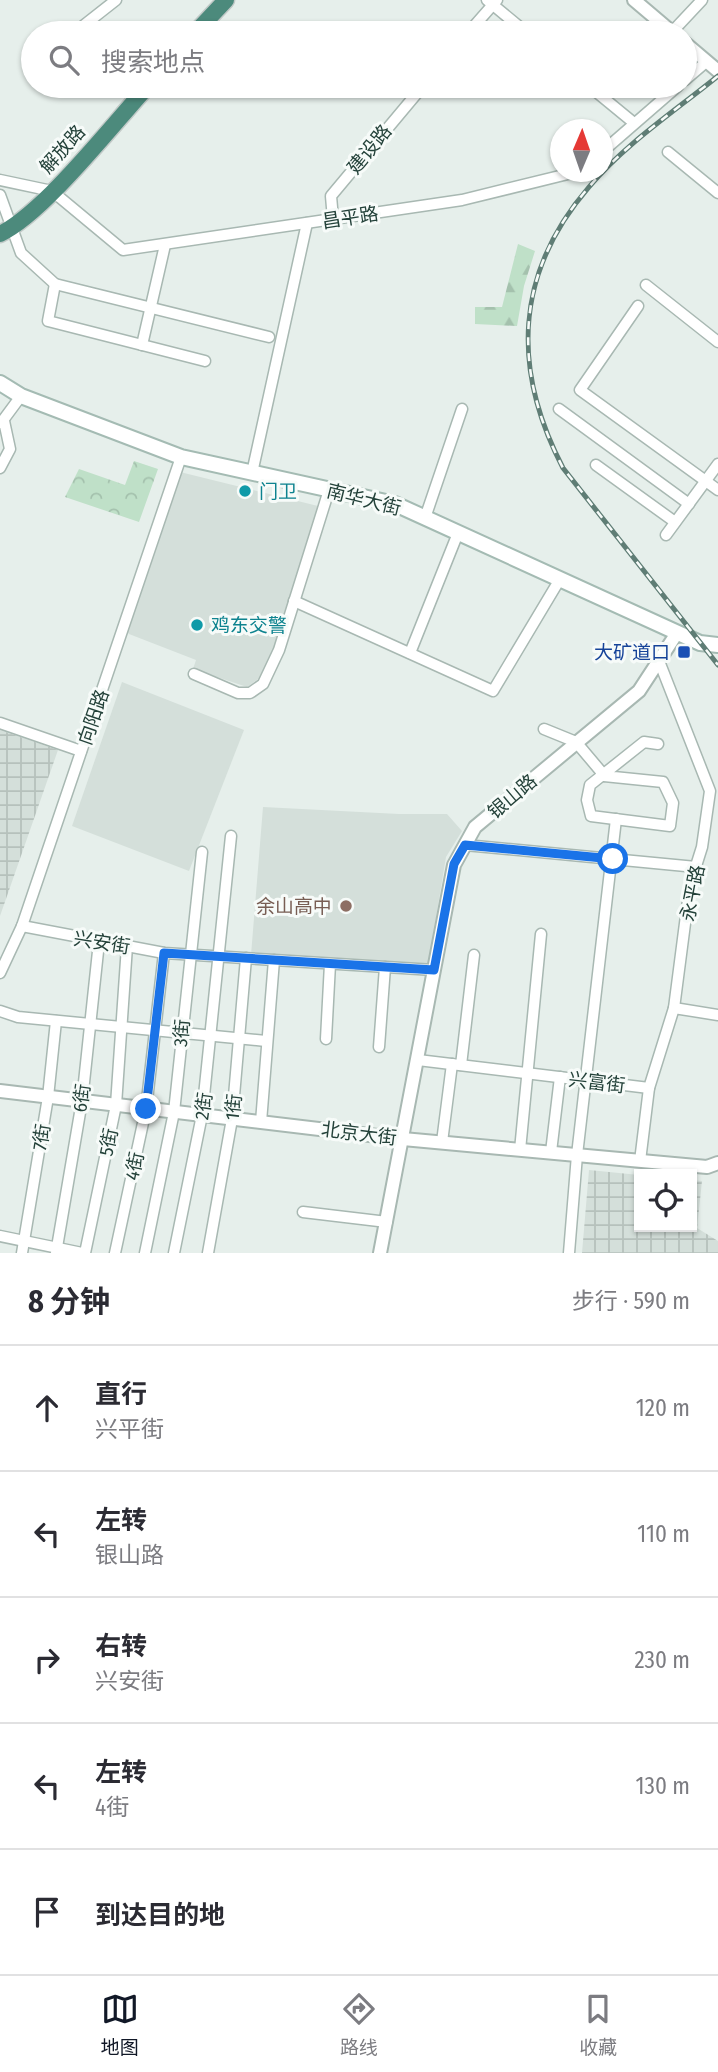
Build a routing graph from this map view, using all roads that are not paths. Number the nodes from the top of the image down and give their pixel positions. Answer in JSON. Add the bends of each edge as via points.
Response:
{"nodes":[{"id":1,"x":116,"y":0,"type":"edge"},
{"id":2,"x":634,"y":0,"type":"edge"},
{"id":3,"x":702,"y":0,"type":"edge"},
{"id":4,"x":493,"y":2,"type":"edge"},
{"id":5,"x":217,"y":3,"type":"edge"},
{"id":6,"x":89,"y":21,"type":"edge"},
{"id":7,"x":204,"y":21,"type":"edge"},
{"id":8,"x":478,"y":21,"type":"edge"},
{"id":9,"x":514,"y":21,"type":"edge"},
{"id":10,"x":659,"y":21,"type":"edge"},
{"id":11,"x":684,"y":21,"type":"edge"},
{"id":12,"x":697,"y":54,"type":"edge"},
{"id":13,"x":706,"y":62,"type":"junction"},
{"id":14,"x":697,"y":70,"type":"edge"},
{"id":15,"x":718,"y":71,"type":"edge"},
{"id":16,"x":137,"y":98,"type":"edge"},
{"id":17,"x":413,"y":98,"type":"edge"},
{"id":18,"x":604,"y":98,"type":"edge"},
{"id":19,"x":664,"y":98,"type":"edge"},
{"id":20,"x":634,"y":123,"type":"junction"},
{"id":21,"x":613,"y":143,"type":"edge"},
{"id":22,"x":668,"y":152,"type":"dead end"},
{"id":23,"x":550,"y":178,"type":"edge"},
{"id":24,"x":0,"y":180,"type":"edge"},
{"id":25,"x":52,"y":191,"type":"junction"},
{"id":26,"x":718,"y":193,"type":"edge"},
{"id":27,"x":0,"y":195,"type":"edge"},
{"id":28,"x":333,"y":219,"type":"junction"},
{"id":29,"x":307,"y":223,"type":"junction"},
{"id":30,"x":7,"y":231,"type":"edge"},
{"id":31,"x":165,"y":245,"type":"junction"},
{"id":32,"x":55,"y":284,"type":"junction"},
{"id":33,"x":646,"y":285,"type":"dead end"},
{"id":34,"x":638,"y":306,"type":"dead end"},
{"id":35,"x":151,"y":307,"type":"junction"},
{"id":36,"x":270,"y":337,"type":"dead end"},
{"id":37,"x":718,"y":341,"type":"edge"},
{"id":38,"x":142,"y":345,"type":"junction"},
{"id":39,"x":205,"y":360,"type":"dead end"},
{"id":40,"x":0,"y":383,"type":"edge"},
{"id":41,"x":22,"y":396,"type":"junction"},
{"id":42,"x":462,"y":409,"type":"dead end"},
{"id":43,"x":559,"y":409,"type":"dead end"},
{"id":44,"x":2,"y":423,"type":"edge"},
{"id":45,"x":181,"y":457,"type":"junction"},
{"id":46,"x":718,"y":464,"type":"edge"},
{"id":47,"x":596,"y":465,"type":"dead end"},
{"id":48,"x":0,"y":467,"type":"edge"},
{"id":49,"x":252,"y":473,"type":"junction"},
{"id":50,"x":706,"y":481,"type":"junction"},
{"id":51,"x":329,"y":490,"type":"junction"},
{"id":52,"x":718,"y":490,"type":"edge"},
{"id":53,"x":689,"y":504,"type":"junction"},
{"id":54,"x":425,"y":517,"type":"junction"},
{"id":55,"x":675,"y":522,"type":"junction"},
{"id":56,"x":458,"y":533,"type":"junction"},
{"id":57,"x":666,"y":535,"type":"dead end"},
{"id":58,"x":560,"y":579,"type":"junction"},
{"id":59,"x":294,"y":601,"type":"junction"},
{"id":60,"x":677,"y":633,"type":"junction"},
{"id":61,"x":718,"y":645,"type":"edge"},
{"id":62,"x":410,"y":653,"type":"junction"},
{"id":63,"x":659,"y":661,"type":"junction"},
{"id":64,"x":194,"y":674,"type":"dead end"},
{"id":65,"x":0,"y":723,"type":"edge"},
{"id":66,"x":544,"y":729,"type":"dead end"},
{"id":67,"x":576,"y":742,"type":"junction"},
{"id":68,"x":659,"y":744,"type":"dead end"},
{"id":69,"x":81,"y":751,"type":"junction"},
{"id":70,"x":603,"y":774,"type":"junction"},
{"id":71,"x":616,"y":819,"type":"junction"},
{"id":72,"x":231,"y":836,"type":"dead end"},
{"id":73,"x":465,"y":845,"type":"junction"},
{"id":74,"x":202,"y":852,"type":"dead end"},
{"id":75,"x":613,"y":859,"type":"junction"},
{"id":76,"x":696,"y":867,"type":"junction"},
{"id":77,"x":22,"y":926,"type":"junction"},
{"id":78,"x":541,"y":934,"type":"dead end"},
{"id":79,"x":99,"y":942,"type":"junction"},
{"id":80,"x":127,"y":946,"type":"junction"},
{"id":81,"x":164,"y":953,"type":"junction"},
{"id":82,"x":189,"y":955,"type":"junction"},
{"id":83,"x":474,"y":955,"type":"dead end"},
{"id":84,"x":219,"y":957,"type":"junction"},
{"id":85,"x":246,"y":958,"type":"junction"},
{"id":86,"x":274,"y":960,"type":"junction"},
{"id":87,"x":330,"y":964,"type":"junction"},
{"id":88,"x":385,"y":967,"type":"junction"},
{"id":89,"x":434,"y":970,"type":"junction"},
{"id":90,"x":0,"y":973,"type":"edge"},
{"id":91,"x":674,"y":1008,"type":"junction"},
{"id":92,"x":0,"y":1011,"type":"edge"},
{"id":93,"x":718,"y":1015,"type":"edge"},
{"id":94,"x":56,"y":1021,"type":"junction"},
{"id":95,"x":90,"y":1025,"type":"junction"},
{"id":96,"x":121,"y":1028,"type":"junction"},
{"id":97,"x":155,"y":1031,"type":"junction"},
{"id":98,"x":181,"y":1034,"type":"junction"},
{"id":99,"x":211,"y":1037,"type":"junction"},
{"id":100,"x":239,"y":1039,"type":"junction"},
{"id":101,"x":326,"y":1039,"type":"dead end"},
{"id":102,"x":266,"y":1041,"type":"junction"},
{"id":103,"x":379,"y":1047,"type":"dead end"},
{"id":104,"x":418,"y":1060,"type":"junction"},
{"id":105,"x":456,"y":1065,"type":"junction"},
{"id":106,"x":527,"y":1073,"type":"junction"},
{"id":107,"x":560,"y":1077,"type":"junction"},
{"id":108,"x":588,"y":1081,"type":"junction"},
{"id":109,"x":649,"y":1088,"type":"junction"},
{"id":110,"x":0,"y":1091,"type":"edge"},
{"id":111,"x":48,"y":1097,"type":"junction"},
{"id":112,"x":82,"y":1101,"type":"junction"},
{"id":113,"x":116,"y":1105,"type":"junction"},
{"id":114,"x":146,"y":1109,"type":"junction"},
{"id":115,"x":174,"y":1112,"type":"junction"},
{"id":116,"x":202,"y":1115,"type":"junction"},
{"id":117,"x":232,"y":1119,"type":"junction"},
{"id":118,"x":261,"y":1122,"type":"junction"},
{"id":119,"x":403,"y":1139,"type":"junction"},
{"id":120,"x":442,"y":1142,"type":"junction"},
{"id":121,"x":520,"y":1150,"type":"junction"},
{"id":122,"x":551,"y":1152,"type":"junction"},
{"id":123,"x":577,"y":1155,"type":"junction"},
{"id":124,"x":640,"y":1161,"type":"junction"},
{"id":125,"x":718,"y":1163,"type":"edge"},
{"id":126,"x":303,"y":1212,"type":"dead end"},
{"id":127,"x":387,"y":1222,"type":"junction"},
{"id":128,"x":0,"y":1236,"type":"edge"},
{"id":129,"x":24,"y":1241,"type":"junction"},
{"id":130,"x":56,"y":1250,"type":"edge"},
{"id":131,"x":22,"y":1253,"type":"edge"},
{"id":132,"x":83,"y":1253,"type":"edge"},
{"id":133,"x":115,"y":1253,"type":"edge"},
{"id":134,"x":145,"y":1253,"type":"edge"},
{"id":135,"x":174,"y":1253,"type":"edge"},
{"id":136,"x":208,"y":1253,"type":"edge"},
{"id":137,"x":380,"y":1253,"type":"edge"},
{"id":138,"x":569,"y":1253,"type":"edge"}],
"edges":[{"from":1,"to":6,"type":"street"},
{"from":2,"to":10,"type":"street"},
{"from":3,"to":11,"type":"street"},
{"from":4,"to":8,"type":"street"},
{"from":4,"to":9,"type":"street"},
{"from":5,"to":7,"type":"highway"},
{"from":12,"to":13,"type":"street"},
{"from":13,"to":14,"type":"street"},
{"from":13,"to":15,"type":"street"},
{"from":16,"to":25,"type":"highway","name":"解放路"},
{"from":17,"to":28,"type":"street","name":"建设路","via":[[331,196]]},
{"from":18,"to":20,"type":"street"},
{"from":19,"to":20,"type":"street"},
{"from":20,"to":21,"type":"street"},
{"from":22,"to":26,"type":"street"},
{"from":23,"to":28,"type":"street","name":"昌平路","via":[[462,200]]},
{"from":24,"to":25,"type":"street"},
{"from":25,"to":30,"type":"highway","name":"解放路"},
{"from":25,"to":31,"type":"street","name":"昌平路","via":[[123,250]]},
{"from":27,"to":30,"type":"street"},
{"from":28,"to":29,"type":"street","name":"昌平路"},
{"from":29,"to":31,"type":"street","name":"昌平路"},
{"from":29,"to":49,"type":"street"},
{"from":30,"to":32,"type":"street","via":[[21,253]]},
{"from":31,"to":35,"type":"street"},
{"from":32,"to":35,"type":"street"},
{"from":32,"to":38,"type":"street","via":[[48,321]]},
{"from":33,"to":37,"type":"street"},
{"from":34,"to":50,"type":"street","via":[[580,390]]},
{"from":35,"to":36,"type":"street"},
{"from":35,"to":38,"type":"street"},
{"from":38,"to":39,"type":"street"},
{"from":40,"to":41,"type":"main road","name":"南华大街"},
{"from":41,"to":44,"type":"street"},
{"from":41,"to":45,"type":"main road","name":"南华大街"},
{"from":42,"to":54,"type":"street"},
{"from":43,"to":53,"type":"street"},
{"from":44,"to":48,"type":"street","via":[[10,449]]},
{"from":45,"to":49,"type":"main road","name":"南华大街"},
{"from":45,"to":69,"type":"street","name":"向阳路"},
{"from":46,"to":50,"type":"street"},
{"from":47,"to":55,"type":"street"},
{"from":49,"to":51,"type":"main road","name":"南华大街"},
{"from":50,"to":52,"type":"street"},
{"from":50,"to":53,"type":"street"},
{"from":51,"to":54,"type":"main road","name":"南华大街","via":[[395,504]]},
{"from":51,"to":59,"type":"street"},
{"from":53,"to":55,"type":"street"},
{"from":54,"to":56,"type":"main road","name":"南华大街"},
{"from":55,"to":57,"type":"street"},
{"from":56,"to":58,"type":"main road","name":"南华大街"},
{"from":56,"to":62,"type":"street"},
{"from":58,"to":60,"type":"main road","name":"南华大街"},
{"from":58,"to":62,"type":"street","via":[[493,691]]},
{"from":59,"to":62,"type":"street"},
{"from":59,"to":64,"type":"street","via":[[263,684],[250,693],[238,693]]},
{"from":60,"to":61,"type":"main road","name":"南华大街"},
{"from":60,"to":63,"type":"street","name":"银山路"},
{"from":63,"to":67,"type":"street","name":"银山路","via":[[639,691]]},
{"from":63,"to":76,"type":"street","name":"永平路","via":[[710,791]]},
{"from":65,"to":69,"type":"street"},
{"from":66,"to":67,"type":"street"},
{"from":67,"to":70,"type":"street"},
{"from":67,"to":73,"type":"street","name":"银山路","via":[[475,827]]},
{"from":68,"to":70,"type":"street","via":[[644,742]]},
{"from":69,"to":77,"type":"street","name":"向阳路"},
{"from":70,"to":71,"type":"street","via":[[590,785],[591,816]]},
{"from":70,"to":71,"type":"street","via":[[663,782],[673,803],[670,826]]},
{"from":71,"to":75,"type":"street"},
{"from":72,"to":84,"type":"street","name":"2街"},
{"from":73,"to":75,"type":"street"},
{"from":73,"to":89,"type":"street","name":"银山路","via":[[454,864]]},
{"from":74,"to":82,"type":"street","name":"3街"},
{"from":75,"to":76,"type":"street"},
{"from":75,"to":108,"type":"street"},
{"from":76,"to":91,"type":"street","name":"永平路"},
{"from":77,"to":79,"type":"street","name":"兴安街"},
{"from":77,"to":90,"type":"street","name":"向阳路"},
{"from":78,"to":106,"type":"street"},
{"from":79,"to":80,"type":"street","name":"兴安街"},
{"from":79,"to":95,"type":"street","name":"6街"},
{"from":80,"to":81,"type":"street","name":"兴安街"},
{"from":80,"to":96,"type":"street","name":"5街"},
{"from":81,"to":82,"type":"street","name":"兴安街"},
{"from":81,"to":97,"type":"street","name":"4街"},
{"from":82,"to":84,"type":"street","name":"兴安街"},
{"from":82,"to":98,"type":"street","name":"3街"},
{"from":83,"to":105,"type":"street"},
{"from":84,"to":85,"type":"street","name":"兴安街"},
{"from":84,"to":99,"type":"street","name":"2街"},
{"from":85,"to":86,"type":"street","name":"兴安街"},
{"from":85,"to":100,"type":"street","name":"1街"},
{"from":86,"to":87,"type":"street","name":"兴安街"},
{"from":86,"to":102,"type":"street"},
{"from":87,"to":88,"type":"street","name":"兴安街"},
{"from":87,"to":101,"type":"street"},
{"from":88,"to":89,"type":"street","name":"兴安街"},
{"from":88,"to":103,"type":"street"},
{"from":89,"to":104,"type":"street","name":"银山路"},
{"from":91,"to":93,"type":"street"},
{"from":91,"to":109,"type":"street","name":"兴富街"},
{"from":92,"to":94,"type":"street"},
{"from":94,"to":95,"type":"street"},
{"from":94,"to":111,"type":"street","name":"7街"},
{"from":95,"to":96,"type":"street"},
{"from":95,"to":112,"type":"street","name":"6街"},
{"from":96,"to":97,"type":"street"},
{"from":96,"to":113,"type":"street","name":"5街"},
{"from":97,"to":98,"type":"street"},
{"from":97,"to":114,"type":"street","name":"4街"},
{"from":98,"to":99,"type":"street"},
{"from":98,"to":115,"type":"street","name":"3街"},
{"from":99,"to":100,"type":"street"},
{"from":99,"to":116,"type":"street","name":"2街"},
{"from":100,"to":102,"type":"street"},
{"from":100,"to":117,"type":"street","name":"1街"},
{"from":102,"to":118,"type":"street"},
{"from":104,"to":105,"type":"street","name":"兴富街"},
{"from":104,"to":119,"type":"street","name":"银山路"},
{"from":105,"to":106,"type":"street","name":"兴富街"},
{"from":105,"to":120,"type":"street"},
{"from":106,"to":107,"type":"street","name":"兴富街"},
{"from":106,"to":121,"type":"street"},
{"from":107,"to":108,"type":"street","name":"兴富街"},
{"from":107,"to":122,"type":"street"},
{"from":108,"to":109,"type":"street","name":"兴富街"},
{"from":108,"to":123,"type":"street"},
{"from":109,"to":124,"type":"street"},
{"from":110,"to":111,"type":"street","name":"北京大街"},
{"from":111,"to":112,"type":"street","name":"北京大街"},
{"from":111,"to":129,"type":"street","name":"7街"},
{"from":112,"to":113,"type":"street","name":"北京大街"},
{"from":112,"to":130,"type":"street","name":"6街"},
{"from":113,"to":114,"type":"street","name":"北京大街"},
{"from":113,"to":132,"type":"street","name":"5街"},
{"from":114,"to":115,"type":"street","name":"北京大街"},
{"from":114,"to":133,"type":"street","name":"4街"},
{"from":115,"to":116,"type":"street","name":"北京大街"},
{"from":115,"to":134,"type":"street","name":"3街"},
{"from":116,"to":117,"type":"street","name":"北京大街"},
{"from":116,"to":135,"type":"street","name":"2街"},
{"from":117,"to":118,"type":"street","name":"北京大街"},
{"from":117,"to":136,"type":"street","name":"1街"},
{"from":118,"to":119,"type":"street","name":"北京大街"},
{"from":119,"to":120,"type":"street","name":"北京大街"},
{"from":119,"to":127,"type":"street","name":"银山路"},
{"from":120,"to":121,"type":"street","name":"北京大街"},
{"from":121,"to":122,"type":"street","name":"北京大街"},
{"from":122,"to":123,"type":"street","name":"北京大街"},
{"from":123,"to":124,"type":"street","name":"北京大街"},
{"from":123,"to":138,"type":"street"},
{"from":124,"to":125,"type":"street","name":"北京大街","via":[[708,1167]]},
{"from":126,"to":127,"type":"street"},
{"from":127,"to":137,"type":"street","name":"银山路"},
{"from":128,"to":129,"type":"street"},
{"from":129,"to":130,"type":"street"},
{"from":129,"to":131,"type":"street","name":"7街"},
{"from":130,"to":132,"type":"street"}]}
